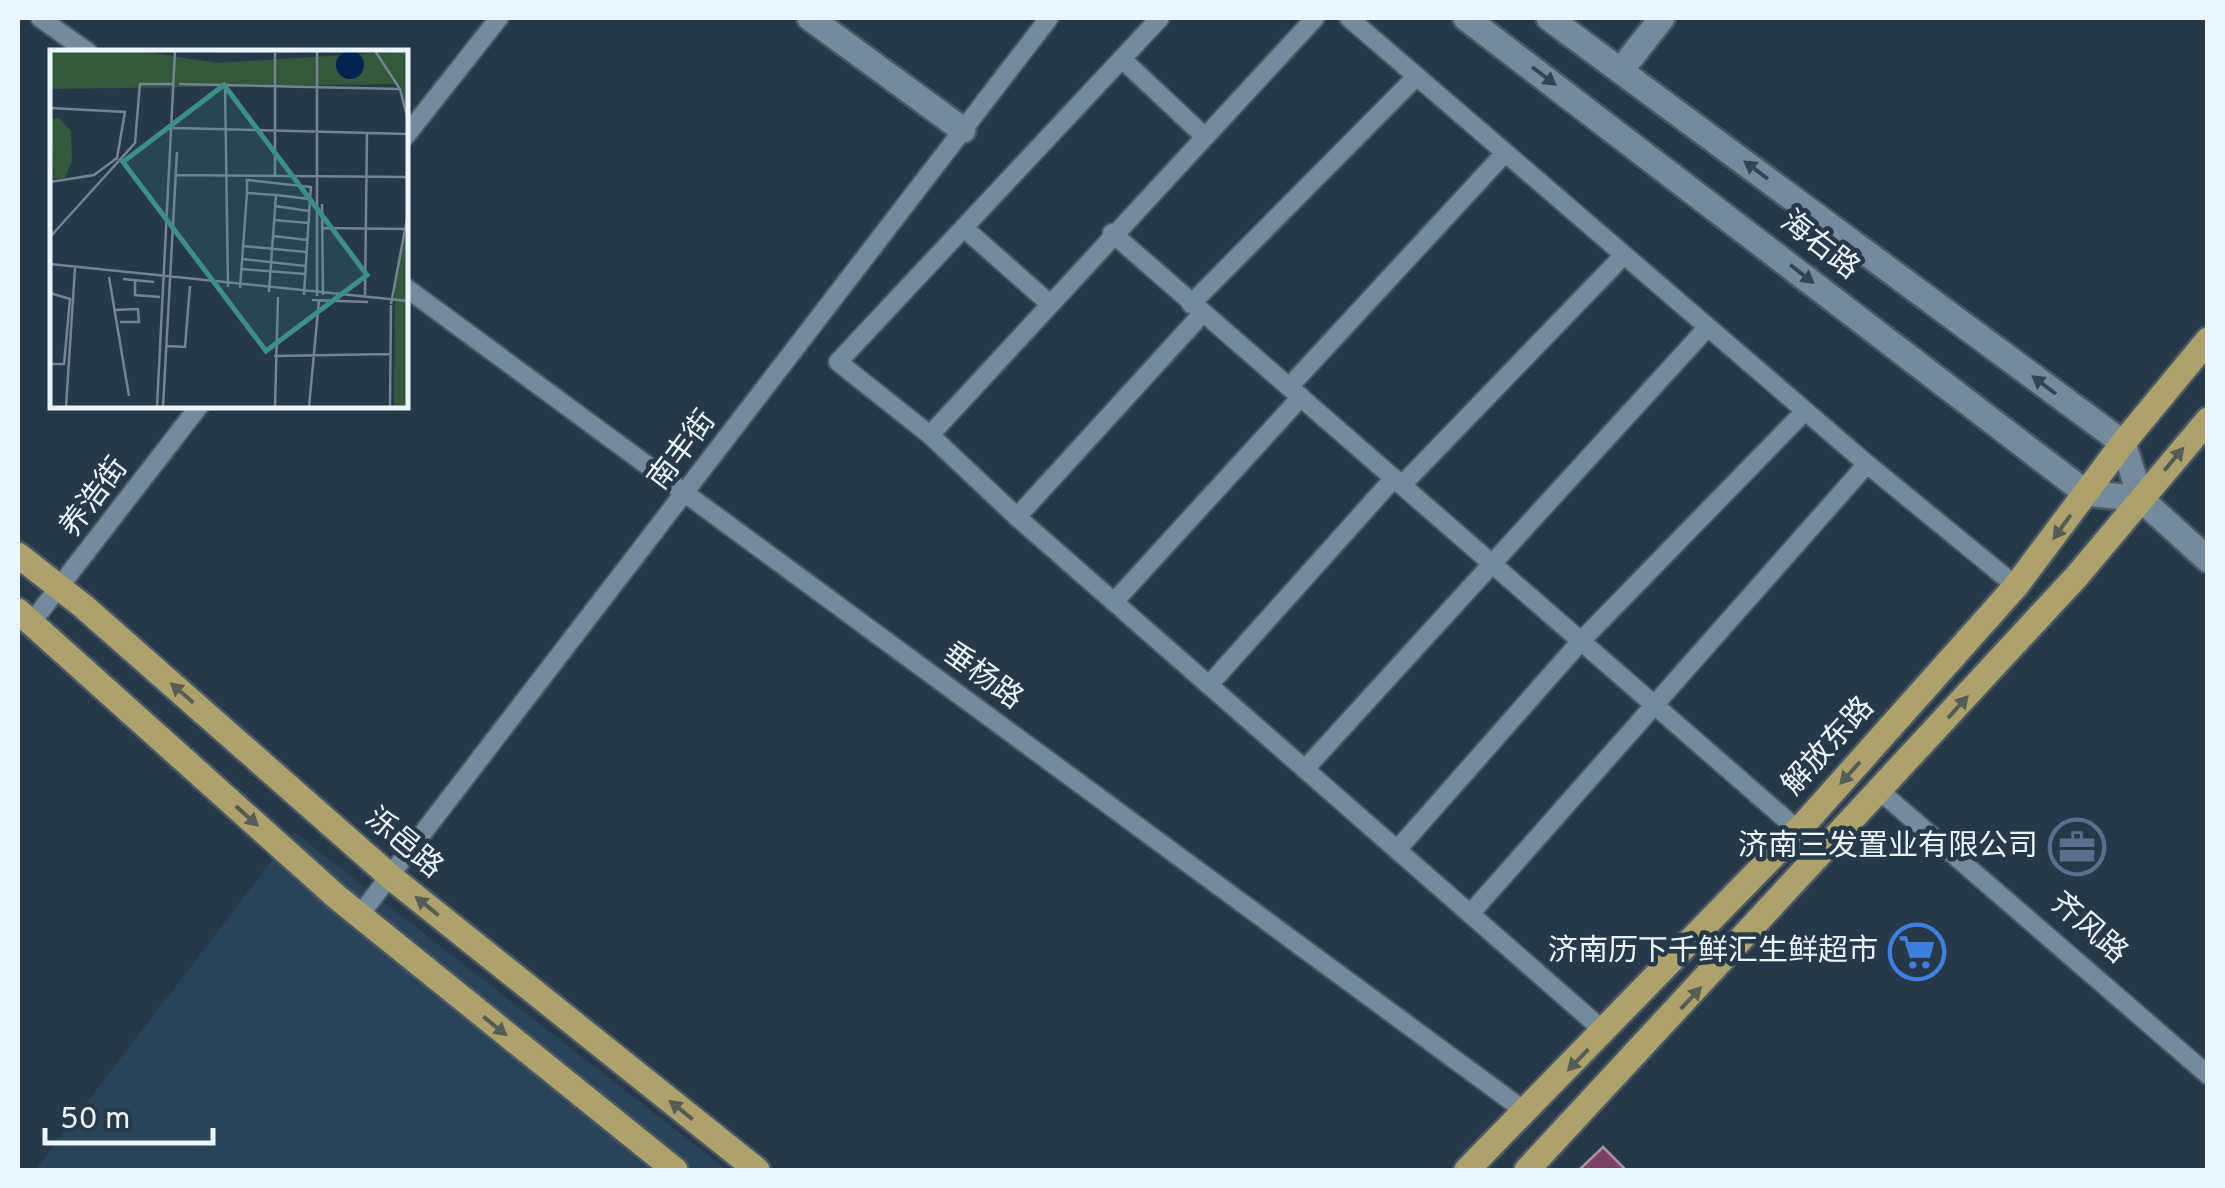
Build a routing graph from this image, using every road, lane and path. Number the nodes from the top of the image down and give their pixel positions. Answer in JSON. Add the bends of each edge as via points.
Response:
{"nodes":[{"id":1,"x":40,"y":18,"type":"edge"},
{"id":2,"x":499,"y":18,"type":"edge"},
{"id":3,"x":810,"y":18,"type":"edge"},
{"id":4,"x":1049,"y":18,"type":"edge"},
{"id":5,"x":1160,"y":18,"type":"edge"},
{"id":6,"x":1314,"y":18,"type":"edge"},
{"id":7,"x":1349,"y":18,"type":"edge"},
{"id":8,"x":1466,"y":18,"type":"edge"},
{"id":9,"x":1550,"y":18,"type":"edge"},
{"id":10,"x":1662,"y":18,"type":"edge"},
{"id":11,"x":85,"y":50,"type":"edge"},
{"id":12,"x":1122,"y":59,"type":"junction"},
{"id":13,"x":1622,"y":70,"type":"junction"},
{"id":14,"x":1415,"y":78,"type":"junction"},
{"id":15,"x":963,"y":130,"type":"junction"},
{"id":16,"x":408,"y":133,"type":"edge"},
{"id":17,"x":1204,"y":136,"type":"junction"},
{"id":18,"x":1504,"y":154,"type":"junction"},
{"id":19,"x":964,"y":228,"type":"junction"},
{"id":20,"x":1112,"y":233,"type":"junction"},
{"id":21,"x":1623,"y":256,"type":"junction"},
{"id":22,"x":408,"y":289,"type":"edge"},
{"id":23,"x":1049,"y":304,"type":"junction"},
{"id":24,"x":1196,"y":309,"type":"junction"},
{"id":25,"x":1707,"y":328,"type":"junction"},
{"id":26,"x":2208,"y":340,"type":"edge"},
{"id":27,"x":1295,"y":392,"type":"junction"},
{"id":28,"x":198,"y":408,"type":"edge"},
{"id":29,"x":1805,"y":411,"type":"junction"},
{"id":30,"x":2208,"y":420,"type":"edge"},
{"id":31,"x":930,"y":435,"type":"junction"},
{"id":32,"x":2122,"y":443,"type":"junction"},
{"id":33,"x":1867,"y":464,"type":"junction"},
{"id":34,"x":1398,"y":482,"type":"junction"},
{"id":35,"x":685,"y":494,"type":"junction"},
{"id":36,"x":2086,"y":494,"type":"junction"},
{"id":37,"x":2141,"y":499,"type":"junction"},
{"id":38,"x":1017,"y":517,"type":"junction"},
{"id":39,"x":18,"y":555,"type":"edge"},
{"id":40,"x":2208,"y":560,"type":"edge"},
{"id":41,"x":1491,"y":563,"type":"junction"},
{"id":42,"x":2016,"y":586,"type":"junction"},
{"id":43,"x":61,"y":588,"type":"junction"},
{"id":44,"x":1114,"y":602,"type":"junction"},
{"id":45,"x":25,"y":617,"type":"edge"},
{"id":46,"x":1580,"y":641,"type":"junction"},
{"id":47,"x":1208,"y":685,"type":"junction"},
{"id":48,"x":1654,"y":705,"type":"junction"},
{"id":49,"x":1305,"y":769,"type":"junction"},
{"id":50,"x":1881,"y":792,"type":"junction"},
{"id":51,"x":1798,"y":830,"type":"junction"},
{"id":52,"x":1397,"y":850,"type":"junction"},
{"id":53,"x":392,"y":878,"type":"junction"},
{"id":54,"x":1470,"y":914,"type":"junction"},
{"id":55,"x":360,"y":916,"type":"junction"},
{"id":56,"x":1605,"y":1032,"type":"junction"},
{"id":57,"x":2208,"y":1075,"type":"edge"},
{"id":58,"x":1526,"y":1112,"type":"junction"},
{"id":59,"x":675,"y":1170,"type":"edge"},
{"id":60,"x":757,"y":1170,"type":"edge"},
{"id":61,"x":1467,"y":1170,"type":"edge"},
{"id":62,"x":1527,"y":1170,"type":"edge"}],
"edges":[{"from":1,"to":11,"type":"street"},
{"from":2,"to":16,"type":"street"},
{"from":3,"to":15,"type":"main road"},
{"from":4,"to":15,"type":"street","name":"南丰街"},
{"from":5,"to":12,"type":"street"},
{"from":6,"to":17,"type":"street"},
{"from":7,"to":14,"type":"street"},
{"from":8,"to":36,"type":"main road","name":"海右路","one_way":true},
{"from":9,"to":13,"type":"main road","name":"海右路"},
{"from":10,"to":13,"type":"main road"},
{"from":12,"to":17,"type":"street"},
{"from":12,"to":19,"type":"street"},
{"from":32,"to":13,"type":"main road","name":"海右路","one_way":true},
{"from":14,"to":18,"type":"street"},
{"from":14,"to":24,"type":"street"},
{"from":15,"to":35,"type":"street","name":"南丰街"},
{"from":17,"to":20,"type":"street"},
{"from":18,"to":21,"type":"street"},
{"from":18,"to":27,"type":"street"},
{"from":19,"to":23,"type":"street"},
{"from":19,"to":31,"type":"street","via":[[838,362]]},
{"from":20,"to":23,"type":"street"},
{"from":20,"to":24,"type":"street"},
{"from":21,"to":25,"type":"street"},
{"from":21,"to":34,"type":"street"},
{"from":22,"to":35,"type":"street","name":"垂杨路"},
{"from":23,"to":31,"type":"street"},
{"from":24,"to":27,"type":"street"},
{"from":24,"to":38,"type":"street"},
{"from":25,"to":29,"type":"street"},
{"from":25,"to":41,"type":"street"},
{"from":26,"to":32,"type":"main road","name":"解放东路"},
{"from":27,"to":34,"type":"street"},
{"from":27,"to":44,"type":"street"},
{"from":28,"to":43,"type":"street","name":"养浩街"},
{"from":29,"to":33,"type":"street"},
{"from":29,"to":46,"type":"street"},
{"from":37,"to":30,"type":"main road","one_way":true},
{"from":31,"to":38,"type":"street"},
{"from":32,"to":36,"type":"main road","name":"解放东路"},
{"from":32,"to":37,"type":"main road"},
{"from":33,"to":42,"type":"street"},
{"from":33,"to":48,"type":"street"},
{"from":34,"to":41,"type":"street"},
{"from":34,"to":47,"type":"street"},
{"from":35,"to":53,"type":"street","name":"南丰街"},
{"from":35,"to":58,"type":"street","name":"垂杨路"},
{"from":36,"to":37,"type":"main road"},
{"from":36,"to":42,"type":"main road","name":"解放东路","one_way":true},
{"from":37,"to":40,"type":"main road"},
{"from":50,"to":37,"type":"main road","one_way":true},
{"from":38,"to":44,"type":"street"},
{"from":39,"to":43,"type":"main road","name":"泺邑路"},
{"from":41,"to":46,"type":"street"},
{"from":41,"to":49,"type":"street"},
{"from":42,"to":51,"type":"main road","name":"解放东路","one_way":true},
{"from":43,"to":45,"type":"street","name":"养浩街"},
{"from":53,"to":43,"type":"main road","name":"泺邑路","one_way":true},
{"from":44,"to":47,"type":"street"},
{"from":45,"to":55,"type":"main road","one_way":true},
{"from":46,"to":48,"type":"street"},
{"from":46,"to":52,"type":"street"},
{"from":47,"to":49,"type":"street"},
{"from":48,"to":51,"type":"street"},
{"from":48,"to":54,"type":"street"},
{"from":49,"to":52,"type":"street"},
{"from":50,"to":57,"type":"street","name":"齐风路"},
{"from":62,"to":50,"type":"main road","one_way":true},
{"from":51,"to":56,"type":"main road","name":"解放东路"},
{"from":52,"to":54,"type":"street"},
{"from":53,"to":55,"type":"street","name":"南丰街"},
{"from":60,"to":53,"type":"main road","name":"泺邑路","one_way":true},
{"from":54,"to":56,"type":"street"},
{"from":55,"to":59,"type":"main road","one_way":true},
{"from":56,"to":58,"type":"main road","name":"解放东路","one_way":true},
{"from":58,"to":61,"type":"main road","name":"解放东路"}]}
